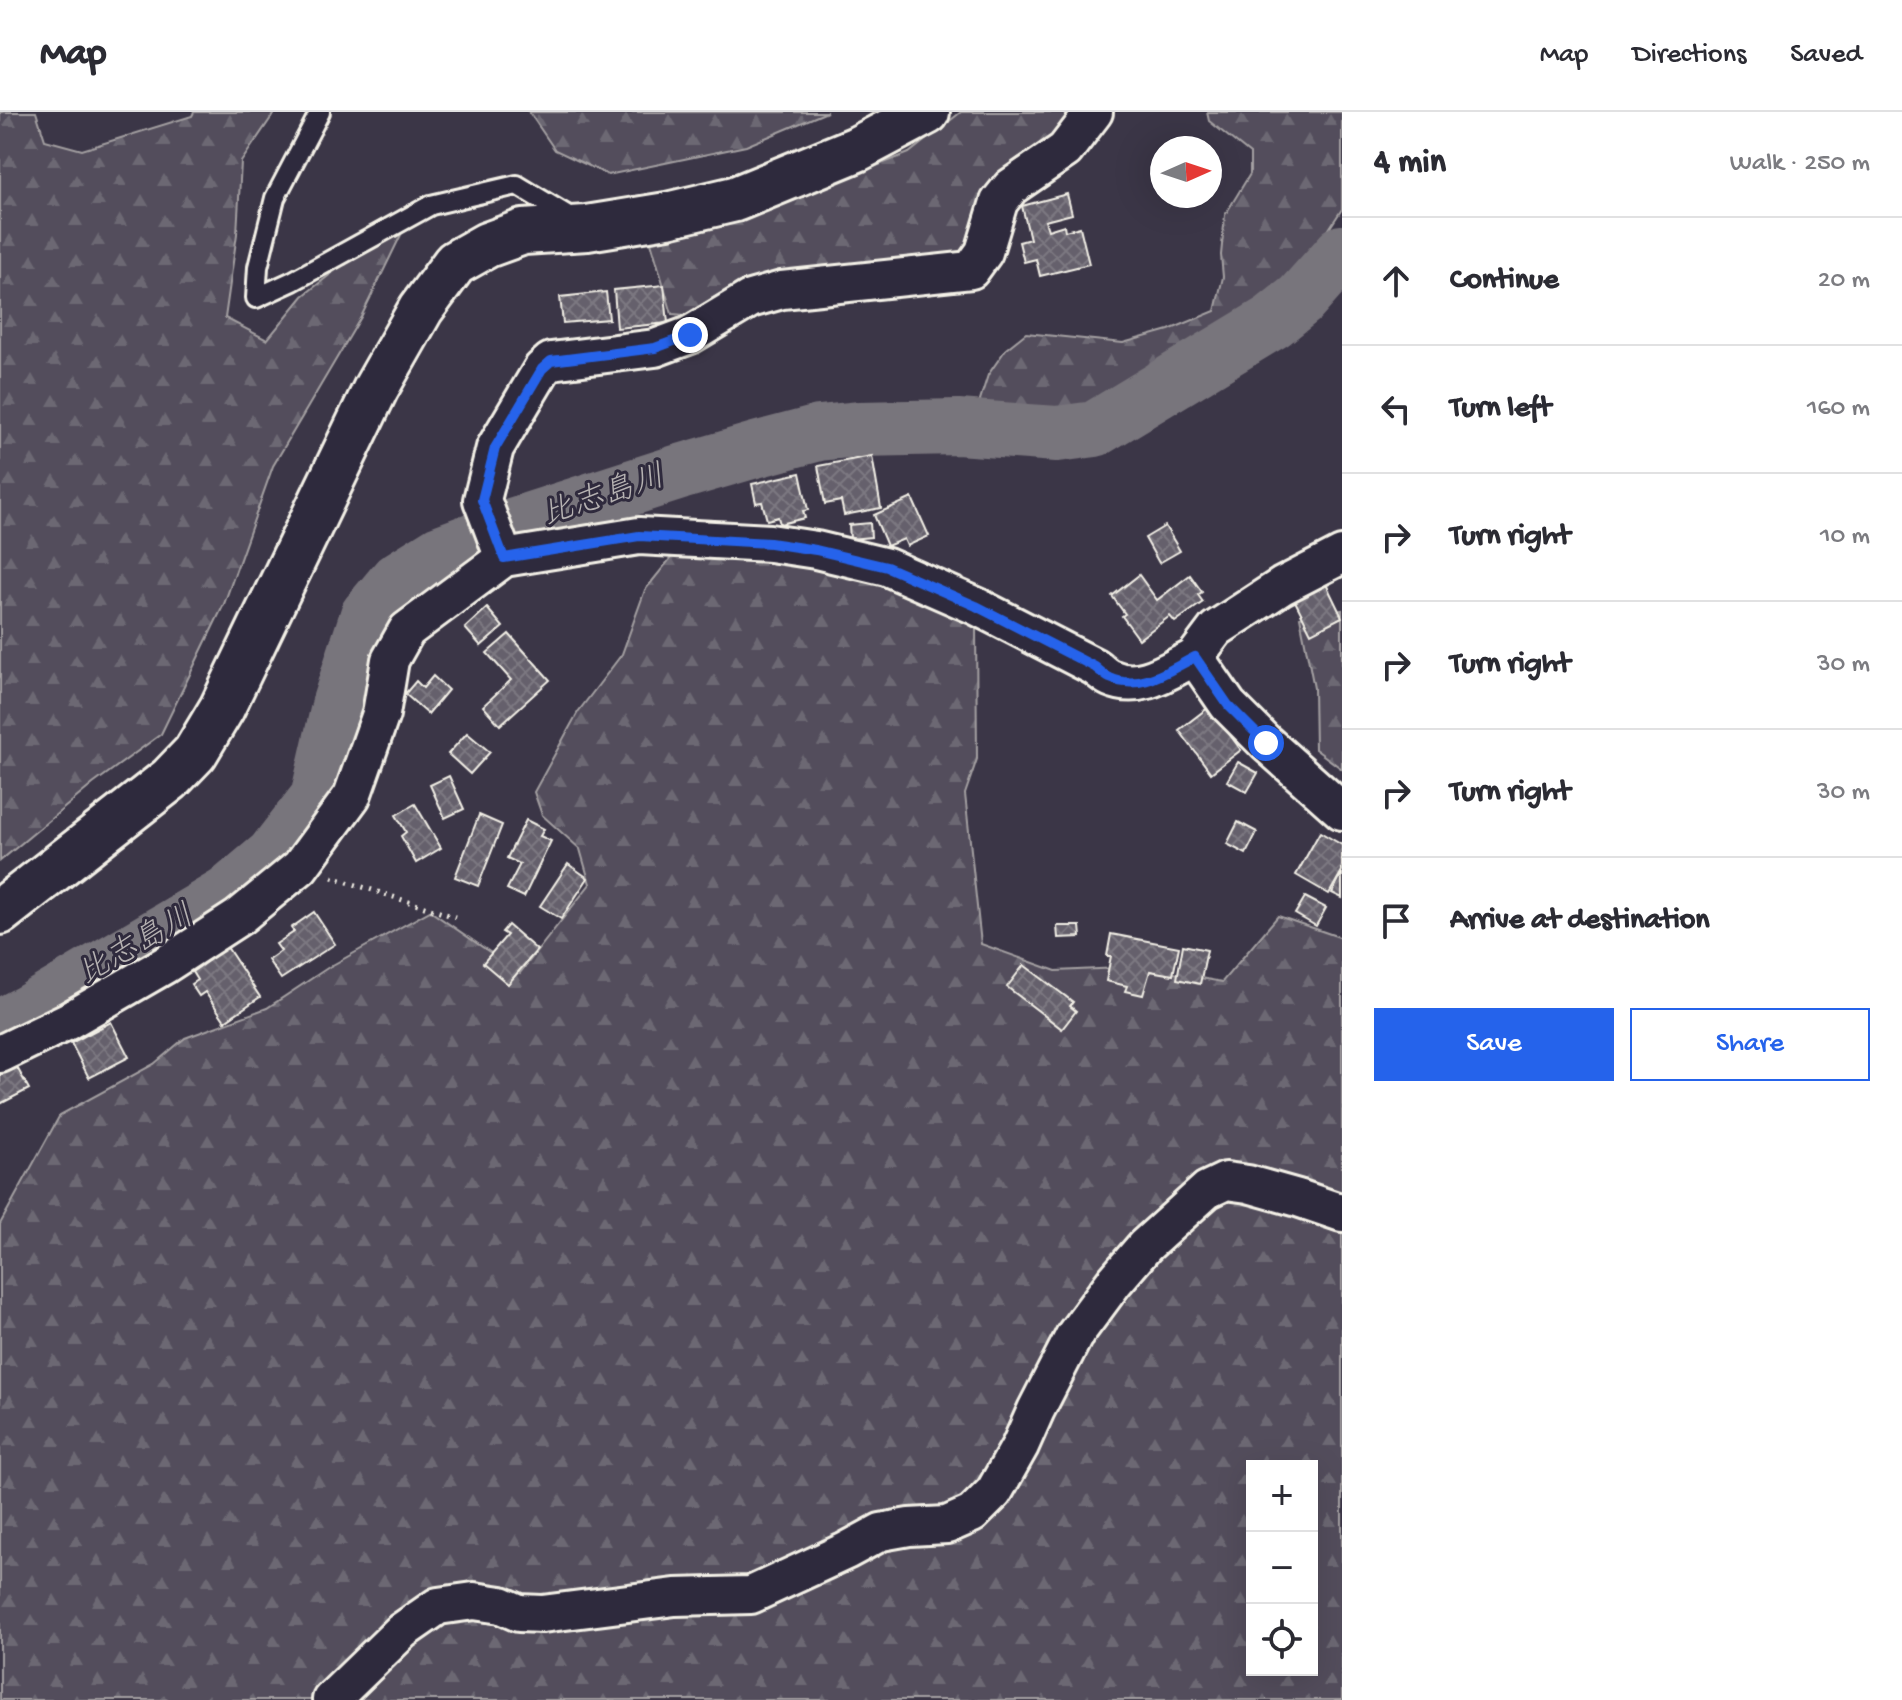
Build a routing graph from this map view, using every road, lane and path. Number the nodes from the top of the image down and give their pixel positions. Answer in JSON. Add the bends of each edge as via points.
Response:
{"nodes":[{"id":1,"x":320,"y":112,"type":"edge"},
{"id":2,"x":927,"y":112,"type":"edge"},
{"id":3,"x":1094,"y":112,"type":"edge"},
{"id":4,"x":587,"y":228,"type":"junction"},
{"id":5,"x":1342,"y":555,"type":"edge"},
{"id":6,"x":504,"y":558,"type":"junction"},
{"id":7,"x":1195,"y":657,"type":"junction"},
{"id":8,"x":1342,"y":811,"type":"edge"},
{"id":9,"x":300,"y":867,"type":"junction"},
{"id":10,"x":0,"y":912,"type":"edge"},
{"id":11,"x":455,"y":917,"type":"dead end"},
{"id":12,"x":0,"y":1054,"type":"edge"},
{"id":13,"x":1342,"y":1213,"type":"edge"},
{"id":14,"x":331,"y":1700,"type":"edge"}],
"edges":[{"from":1,"to":4,"type":"lane","via":[[275,198],[256,298],[431,205],[517,185]]},
{"from":2,"to":4,"type":"street","via":[[857,149],[735,199]]},
{"from":3,"to":6,"type":"street","via":[[1065,150],[1011,187],[999,202],[984,252],[971,270],[782,290],[750,299],[690,335],[655,348],[551,361],[495,448],[482,500]]},
{"from":4,"to":10,"type":"street","via":[[523,232],[455,263],[421,309],[376,388],[222,708],[195,753],[170,779]]},
{"from":5,"to":7,"type":"street","via":[[1216,629]]},
{"from":6,"to":7,"type":"street","via":[[639,536],[770,543],[887,567],[976,606],[1111,678],[1148,681]]},
{"from":6,"to":9,"type":"street","via":[[407,630],[390,660],[381,714],[352,796]]},
{"from":7,"to":8,"type":"street","via":[[1249,728]]},
{"from":9,"to":11,"type":"path"},
{"from":9,"to":12,"type":"street","via":[[239,917],[165,965]]},
{"from":13,"to":14,"type":"street","via":[[1248,1184],[1226,1181],[1207,1190],[1145,1246],[1074,1336],[994,1492],[972,1514],[947,1525],[881,1532],[751,1595],[675,1597],[542,1614],[474,1601],[438,1606],[402,1631]]}]}
